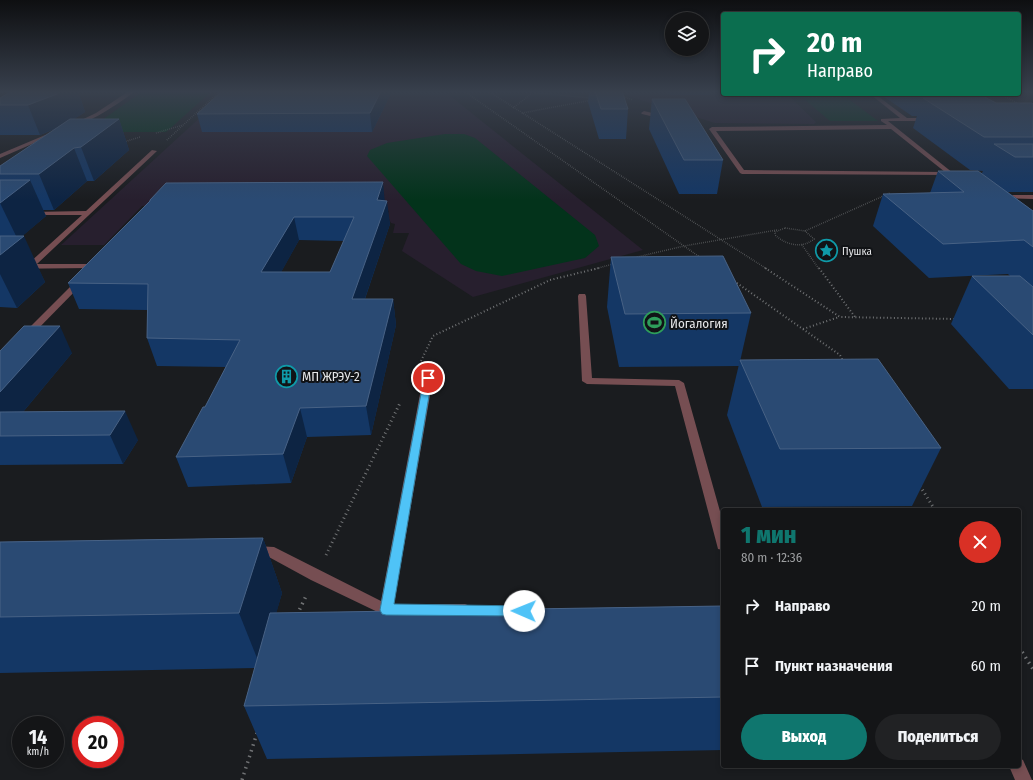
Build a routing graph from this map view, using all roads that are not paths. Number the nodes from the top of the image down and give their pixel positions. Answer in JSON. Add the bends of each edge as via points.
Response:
{"nodes":[{"id":1,"x":706,"y":127,"type":"edge"},
{"id":2,"x":856,"y":127,"type":"edge"},
{"id":3,"x":892,"y":127,"type":"edge"},
{"id":4,"x":712,"y":129,"type":"junction"},
{"id":5,"x":56,"y":132,"type":"edge"},
{"id":6,"x":154,"y":151,"type":"road end"},
{"id":7,"x":0,"y":156,"type":"edge"},
{"id":8,"x":942,"y":174,"type":"junction"},
{"id":9,"x":950,"y":174,"type":"junction"},
{"id":10,"x":957,"y":174,"type":"edge"},
{"id":11,"x":952,"y":182,"type":"edge"},
{"id":12,"x":1033,"y":197,"type":"edge"},
{"id":13,"x":996,"y":198,"type":"edge"},
{"id":14,"x":24,"y":213,"type":"edge"},
{"id":15,"x":88,"y":213,"type":"junction"},
{"id":16,"x":0,"y":267,"type":"edge"},
{"id":17,"x":30,"y":267,"type":"junction"},
{"id":18,"x":582,"y":296,"type":"dead end"},
{"id":19,"x":23,"y":340,"type":"edge"},
{"id":20,"x":428,"y":378,"type":"dead end"},
{"id":21,"x":721,"y":538,"type":"edge"},
{"id":22,"x":245,"y":551,"type":"edge"},
{"id":23,"x":386,"y":610,"type":"junction"},
{"id":24,"x":480,"y":611,"type":"edge"},
{"id":25,"x":1018,"y":768,"type":"edge"},
{"id":26,"x":1024,"y":780,"type":"edge"}],
"edges":[{"from":1,"to":4,"type":"street"},
{"from":2,"to":4,"type":"street"},
{"from":3,"to":9,"type":"street"},
{"from":4,"to":8,"type":"street","via":[[742,172]]},
{"from":5,"to":7,"type":"street"},
{"from":6,"to":15,"type":"street"},
{"from":8,"to":9,"type":"street"},
{"from":8,"to":11,"type":"street"},
{"from":9,"to":10,"type":"street"},
{"from":12,"to":13,"type":"street"},
{"from":14,"to":15,"type":"street"},
{"from":15,"to":17,"type":"street"},
{"from":16,"to":17,"type":"street"},
{"from":17,"to":19,"type":"street","via":[[96,266]]},
{"from":18,"to":21,"type":"street","via":[[587,381],[679,383]]},
{"from":20,"to":23,"type":"street"},
{"from":22,"to":23,"type":"street","via":[[269,551]]},
{"from":23,"to":24,"type":"street"},
{"from":25,"to":26,"type":"street"}]}
